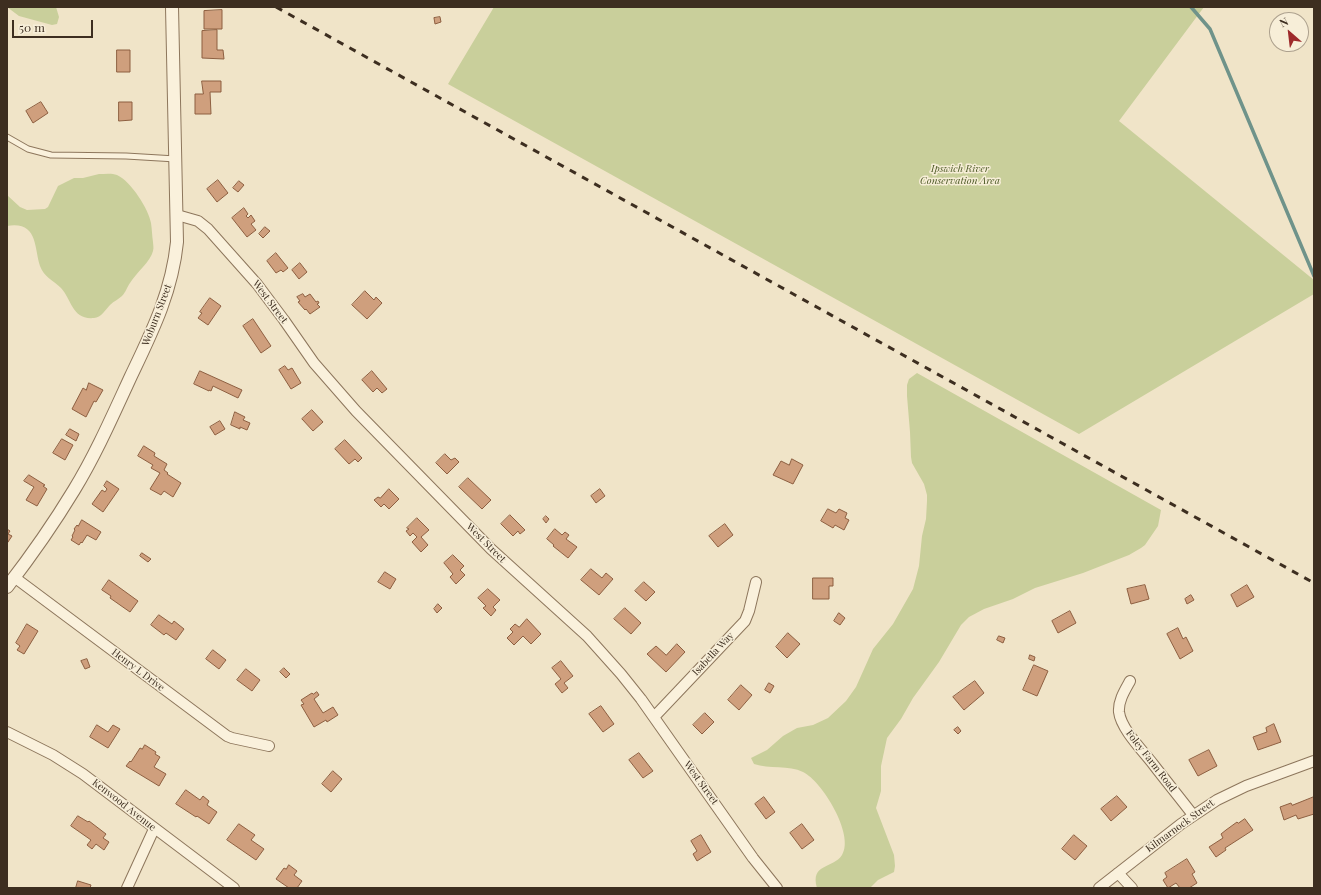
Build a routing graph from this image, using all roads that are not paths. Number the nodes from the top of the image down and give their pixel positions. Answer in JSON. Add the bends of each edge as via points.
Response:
{"nodes":[{"id":1,"x":172,"y":7,"type":"edge"},
{"id":2,"x":7,"y":137,"type":"edge"},
{"id":3,"x":176,"y":159,"type":"junction"},
{"id":4,"x":177,"y":215,"type":"junction"},
{"id":5,"x":9,"y":579,"type":"edge"},
{"id":6,"x":756,"y":582,"type":"dead end"},
{"id":7,"x":1130,"y":681,"type":"dead end"},
{"id":8,"x":654,"y":717,"type":"junction"},
{"id":9,"x":7,"y":732,"type":"edge"},
{"id":10,"x":269,"y":746,"type":"dead end"},
{"id":11,"x":1314,"y":761,"type":"edge"},
{"id":12,"x":1193,"y":815,"type":"junction"},
{"id":13,"x":154,"y":829,"type":"junction"},
{"id":14,"x":1118,"y":873,"type":"junction"},
{"id":15,"x":127,"y":888,"type":"edge"},
{"id":16,"x":234,"y":888,"type":"edge"},
{"id":17,"x":778,"y":888,"type":"edge"},
{"id":18,"x":1099,"y":888,"type":"edge"},
{"id":19,"x":1132,"y":888,"type":"edge"}],
"edges":[{"from":1,"to":3,"type":"street","name":"Woburn Street"},
{"from":2,"to":3,"type":"lane","via":[[28,149],[51,155]]},
{"from":3,"to":4,"type":"street","name":"Woburn Street"},
{"from":4,"to":5,"type":"street","name":"Woburn Street","via":[[175,264],[165,300],[152,332],[85,470],[64,506]]},
{"from":4,"to":8,"type":"street","name":"West Street","via":[[198,221],[208,228],[257,284],[310,357],[340,393],[491,549],[587,636]]},
{"from":5,"to":10,"type":"street","name":"Henry L Drive","via":[[227,736]]},
{"from":6,"to":8,"type":"street","name":"Isabella Way","via":[[745,621]]},
{"from":7,"to":12,"type":"street","name":"Foley Farm Road","via":[[1119,706],[1122,723]]},
{"from":8,"to":17,"type":"street","name":"West Street","via":[[753,858]]},
{"from":9,"to":13,"type":"street","name":"Kenwood Avenue","via":[[63,760]]},
{"from":11,"to":12,"type":"street","name":"Kilmarnock Street","via":[[1242,787]]},
{"from":12,"to":14,"type":"street","name":"Kilmarnock Street"},
{"from":13,"to":15,"type":"street"},
{"from":13,"to":16,"type":"street","name":"Kenwood Avenue"},
{"from":14,"to":18,"type":"street","name":"Kilmarnock Street"},
{"from":14,"to":19,"type":"street"}]}
